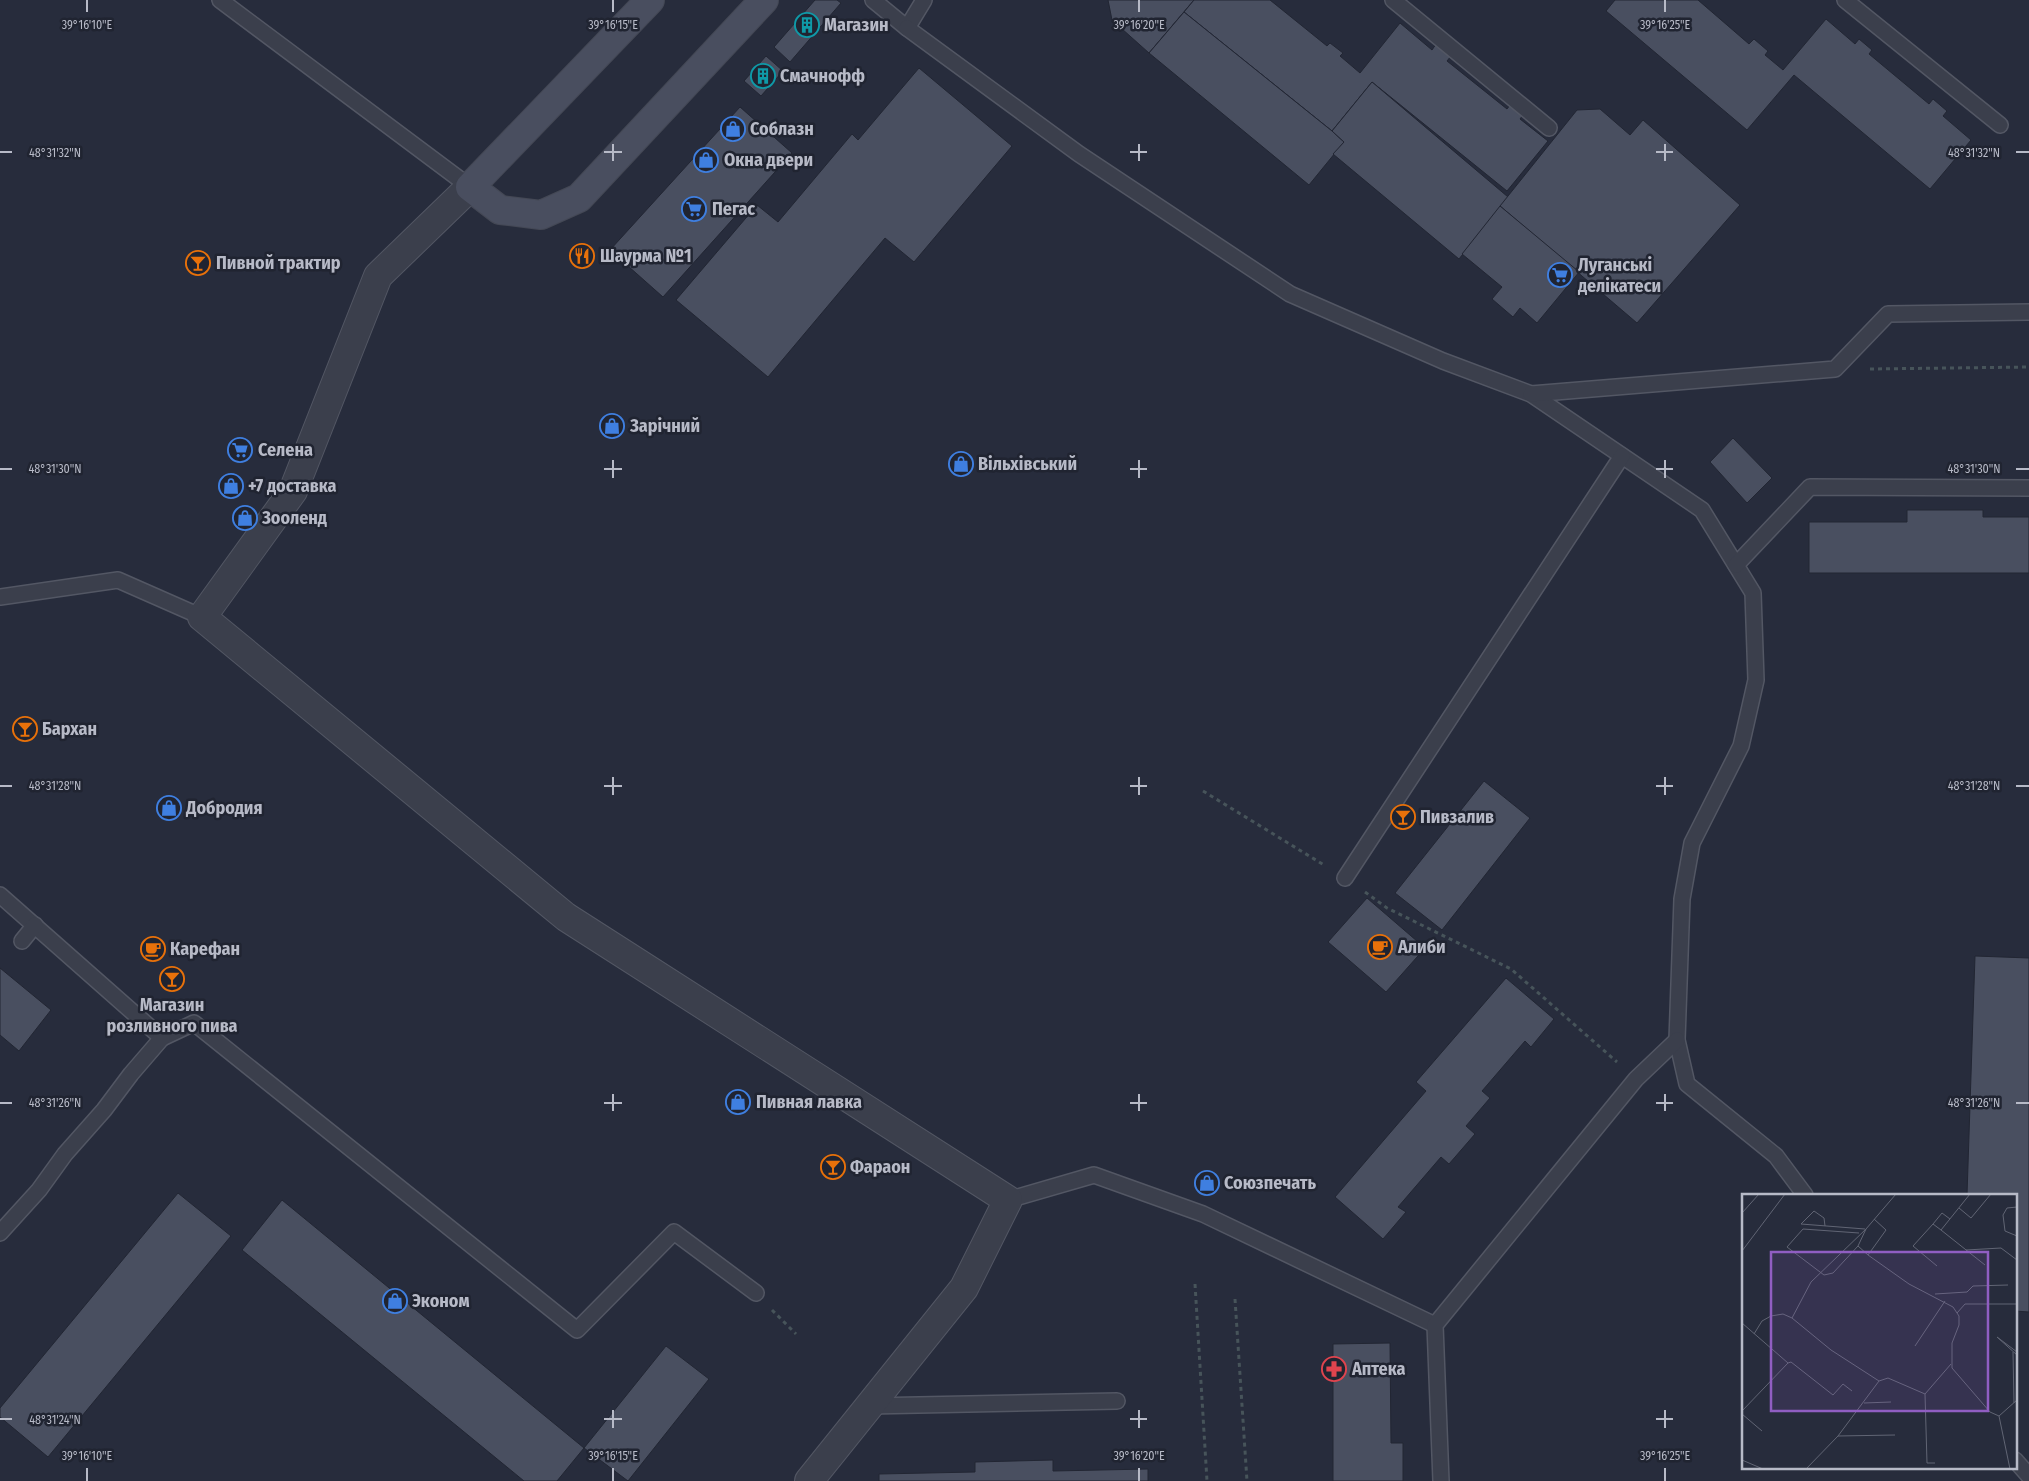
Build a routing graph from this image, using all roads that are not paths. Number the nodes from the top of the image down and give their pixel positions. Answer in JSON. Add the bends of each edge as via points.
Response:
{"nodes":[{"id":1,"x":220,"y":0,"type":"edge"},
{"id":2,"x":650,"y":0,"type":"edge"},
{"id":3,"x":764,"y":0,"type":"edge"},
{"id":4,"x":873,"y":0,"type":"edge"},
{"id":5,"x":924,"y":0,"type":"edge"},
{"id":6,"x":1393,"y":0,"type":"edge"},
{"id":7,"x":1846,"y":0,"type":"edge"},
{"id":8,"x":906,"y":28,"type":"junction"},
{"id":9,"x":2000,"y":125,"type":"dead end"},
{"id":10,"x":1549,"y":128,"type":"dead end"},
{"id":11,"x":470,"y":188,"type":"junction"},
{"id":12,"x":2029,"y":312,"type":"edge"},
{"id":13,"x":1531,"y":394,"type":"junction"},
{"id":14,"x":1622,"y":456,"type":"junction"},
{"id":15,"x":2029,"y":488,"type":"edge"},
{"id":16,"x":1736,"y":565,"type":"junction"},
{"id":17,"x":0,"y":597,"type":"edge"},
{"id":18,"x":202,"y":617,"type":"junction"},
{"id":19,"x":1345,"y":878,"type":"road end"},
{"id":20,"x":0,"y":895,"type":"edge"},
{"id":21,"x":35,"y":925,"type":"junction"},
{"id":22,"x":22,"y":940,"type":"dead end"},
{"id":23,"x":162,"y":1038,"type":"junction"},
{"id":24,"x":1677,"y":1040,"type":"junction"},
{"id":25,"x":1804,"y":1194,"type":"edge"},
{"id":26,"x":1008,"y":1200,"type":"junction"},
{"id":27,"x":0,"y":1233,"type":"edge"},
{"id":28,"x":756,"y":1293,"type":"road end"},
{"id":29,"x":1435,"y":1325,"type":"junction"},
{"id":30,"x":1117,"y":1401,"type":"dead end"},
{"id":31,"x":869,"y":1406,"type":"junction"},
{"id":32,"x":2016,"y":1461,"type":"edge"},
{"id":33,"x":2029,"y":1476,"type":"edge"},
{"id":34,"x":809,"y":1481,"type":"edge"},
{"id":35,"x":1441,"y":1481,"type":"edge"}],
"edges":[{"from":1,"to":11,"type":"lane"},
{"from":2,"to":11,"type":"street"},
{"from":3,"to":11,"type":"street","via":[[579,198],[541,215],[500,210]]},
{"from":4,"to":8,"type":"lane"},
{"from":5,"to":8,"type":"lane"},
{"from":6,"to":10,"type":"lane"},
{"from":7,"to":9,"type":"lane"},
{"from":8,"to":13,"type":"lane","via":[[1079,154],[1290,294],[1444,361]]},
{"from":11,"to":18,"type":"street","via":[[378,276],[293,491]]},
{"from":12,"to":13,"type":"lane","via":[[1888,314],[1835,369]]},
{"from":13,"to":14,"type":"lane"},
{"from":14,"to":16,"type":"lane","via":[[1702,510]]},
{"from":14,"to":19,"type":"lane"},
{"from":15,"to":16,"type":"lane","via":[[1810,487]]},
{"from":16,"to":24,"type":"lane","via":[[1753,593],[1756,680],[1741,746],[1692,843],[1682,900]]},
{"from":17,"to":18,"type":"lane","via":[[118,580]]},
{"from":18,"to":26,"type":"street","via":[[566,917]]},
{"from":20,"to":21,"type":"lane"},
{"from":21,"to":22,"type":"lane"},
{"from":21,"to":23,"type":"lane"},
{"from":23,"to":27,"type":"lane","via":[[39,1190]]},
{"from":23,"to":28,"type":"lane","via":[[194,1023],[577,1330],[674,1232]]},
{"from":24,"to":25,"type":"lane","via":[[1687,1084],[1776,1156]]},
{"from":24,"to":29,"type":"lane","via":[[1636,1079]]},
{"from":26,"to":29,"type":"lane","via":[[1094,1175],[1203,1214]]},
{"from":26,"to":31,"type":"street","via":[[964,1288]]},
{"from":29,"to":35,"type":"lane"},
{"from":30,"to":31,"type":"lane"},
{"from":31,"to":34,"type":"street"},
{"from":32,"to":33,"type":"lane"}]}
